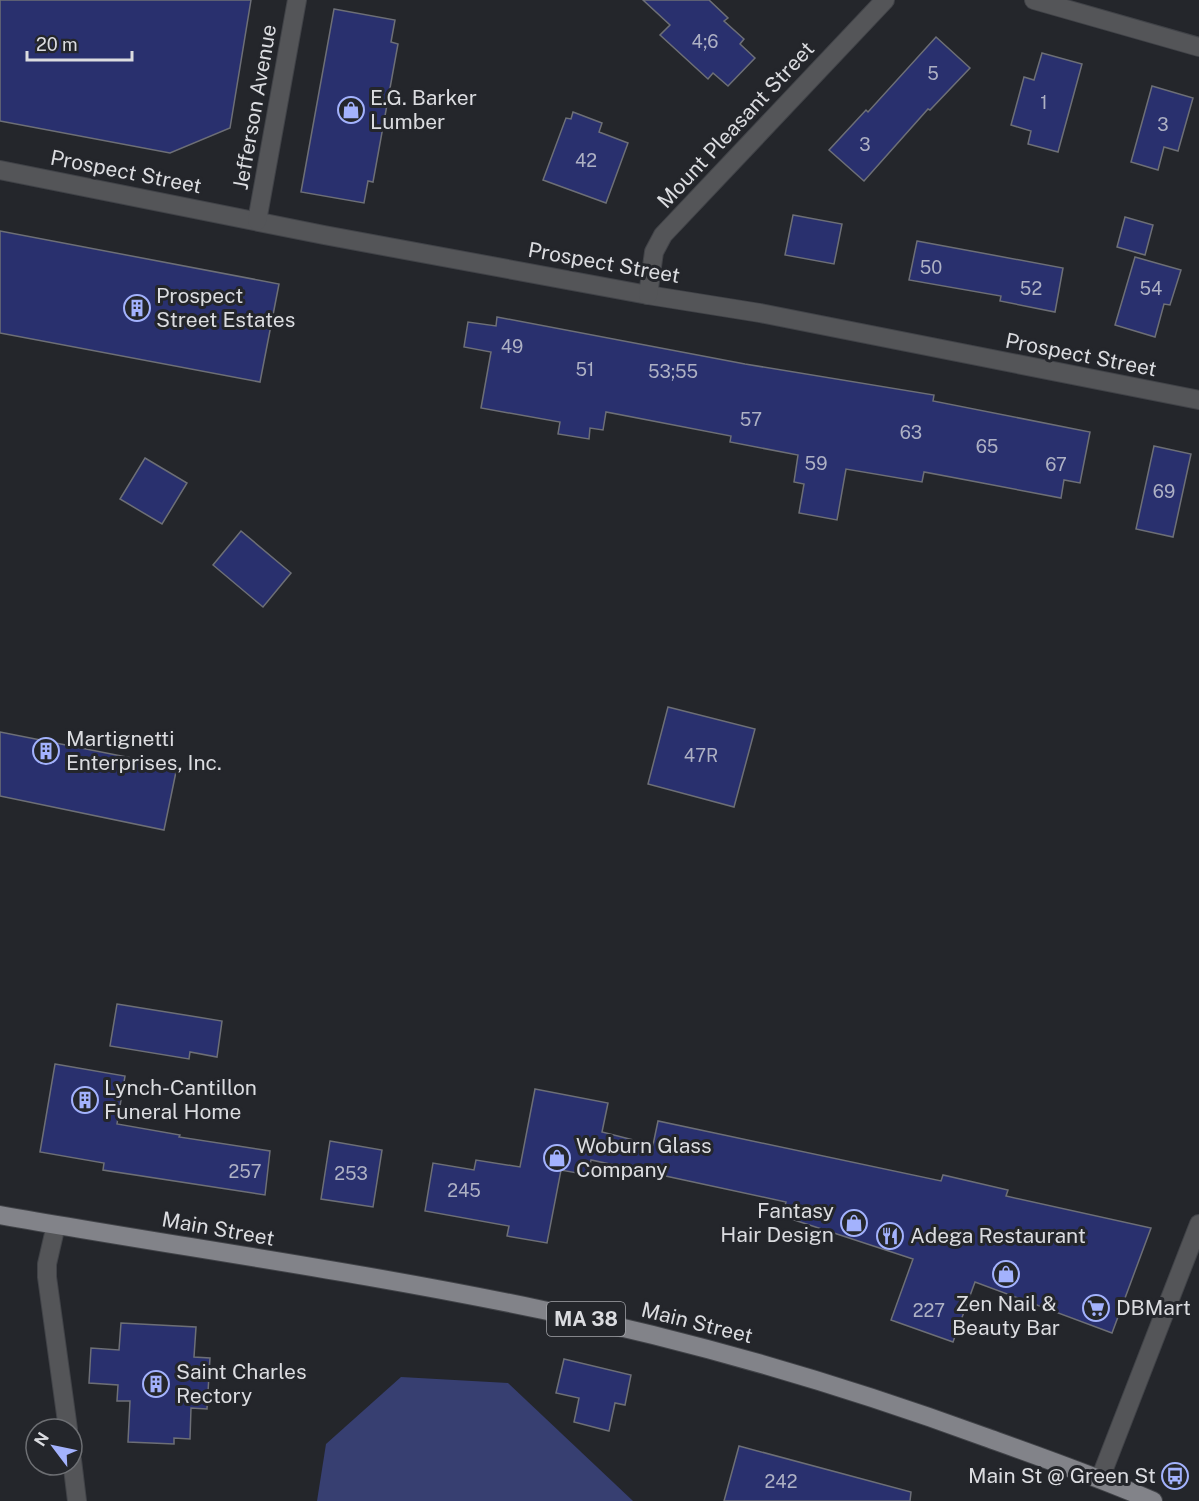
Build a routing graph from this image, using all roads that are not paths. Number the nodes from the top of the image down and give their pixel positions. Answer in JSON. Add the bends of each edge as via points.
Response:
{"nodes":[{"id":1,"x":297,"y":0,"type":"edge"},
{"id":2,"x":885,"y":0,"type":"edge"},
{"id":3,"x":1034,"y":0,"type":"edge"},
{"id":4,"x":1199,"y":47,"type":"edge"},
{"id":5,"x":0,"y":170,"type":"edge"},
{"id":6,"x":257,"y":221,"type":"junction"},
{"id":7,"x":648,"y":295,"type":"junction"},
{"id":8,"x":1199,"y":400,"type":"edge"},
{"id":9,"x":0,"y":1215,"type":"edge"},
{"id":10,"x":1199,"y":1224,"type":"edge"},
{"id":11,"x":56,"y":1225,"type":"junction"},
{"id":12,"x":66,"y":1417,"type":"edge"},
{"id":13,"x":74,"y":1477,"type":"edge"},
{"id":14,"x":1100,"y":1479,"type":"junction"},
{"id":15,"x":77,"y":1501,"type":"edge"},
{"id":16,"x":1153,"y":1501,"type":"edge"}],
"edges":[{"from":1,"to":6,"type":"street","name":"Jefferson Avenue"},
{"from":2,"to":7,"type":"street","name":"Mount Pleasant Street","via":[[663,235],[654,252]]},
{"from":3,"to":4,"type":"street"},
{"from":5,"to":6,"type":"street","name":"Prospect Street"},
{"from":6,"to":7,"type":"street","name":"Prospect Street"},
{"from":7,"to":8,"type":"street","name":"Prospect Street","via":[[760,313]]},
{"from":9,"to":11,"type":"main road","name":"Main Street","number":"MA 38"},
{"from":10,"to":14,"type":"street"},
{"from":11,"to":12,"type":"street","via":[[47,1277]]},
{"from":11,"to":14,"type":"main road","name":"Main Street","number":"MA 38","via":[[488,1299],[705,1347],[912,1411]]},
{"from":13,"to":15,"type":"street"},
{"from":14,"to":16,"type":"main road","name":"Main Street","number":"MA 38"}]}
